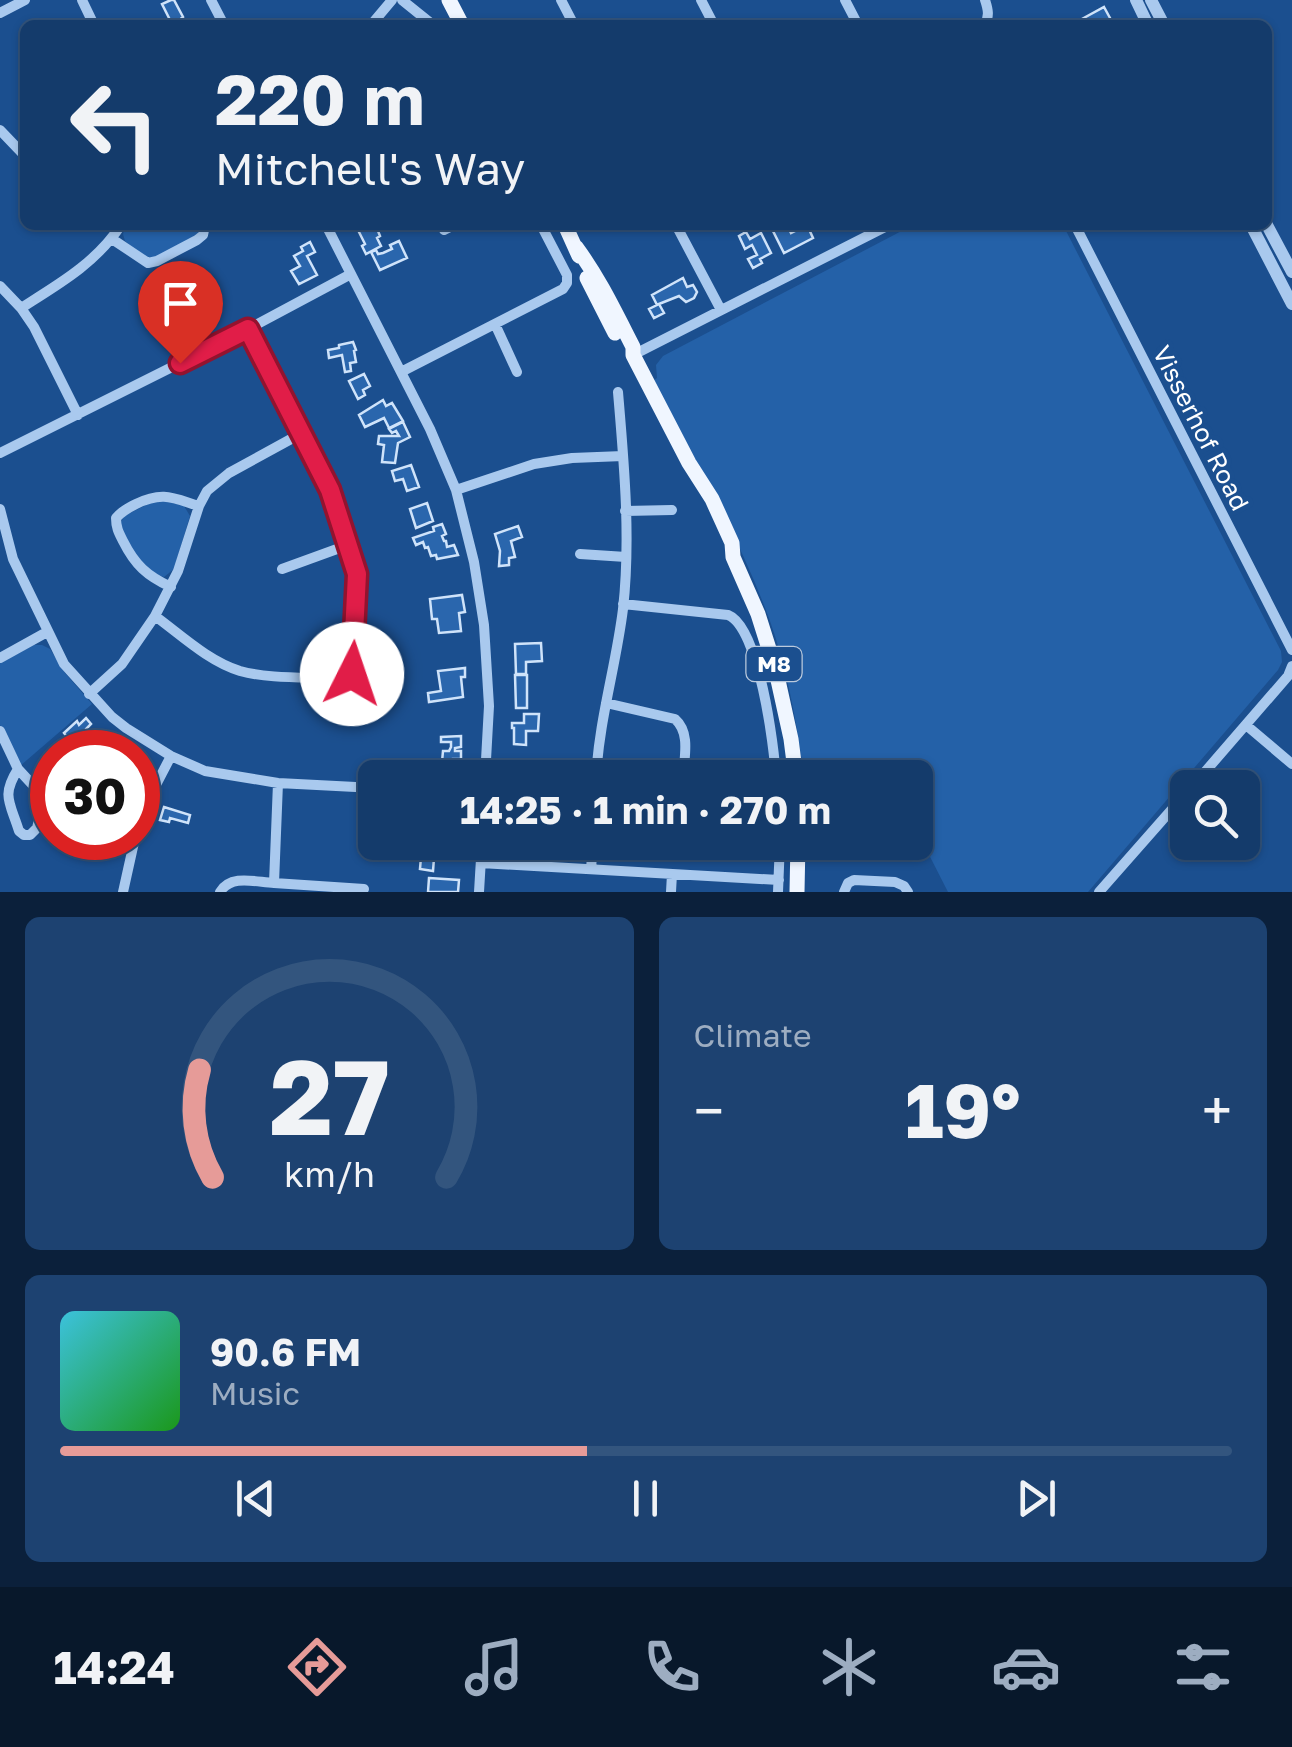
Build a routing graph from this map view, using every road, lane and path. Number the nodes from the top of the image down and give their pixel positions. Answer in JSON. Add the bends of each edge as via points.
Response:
{"nodes":[{"id":1,"x":26,"y":0,"type":"edge"},
{"id":2,"x":392,"y":0,"type":"edge"},
{"id":3,"x":402,"y":0,"type":"edge"},
{"id":4,"x":0,"y":13,"type":"edge"},
{"id":5,"x":375,"y":20,"type":"edge"},
{"id":6,"x":427,"y":20,"type":"edge"},
{"id":7,"x":0,"y":130,"type":"edge"},
{"id":8,"x":20,"y":151,"type":"edge"},
{"id":9,"x":118,"y":230,"type":"edge"},
{"id":10,"x":204,"y":230,"type":"edge"},
{"id":11,"x":329,"y":230,"type":"edge"},
{"id":12,"x":544,"y":230,"type":"edge"},
{"id":13,"x":567,"y":230,"type":"edge"},
{"id":14,"x":679,"y":230,"type":"edge"},
{"id":15,"x":879,"y":230,"type":"edge"},
{"id":16,"x":1077,"y":230,"type":"edge"},
{"id":17,"x":1254,"y":230,"type":"edge"},
{"id":18,"x":1270,"y":230,"type":"edge"},
{"id":19,"x":112,"y":239,"type":"junction"},
{"id":20,"x":1292,"y":272,"type":"edge"},
{"id":21,"x":351,"y":274,"type":"junction"},
{"id":22,"x":0,"y":286,"type":"edge"},
{"id":23,"x":1292,"y":304,"type":"edge"},
{"id":24,"x":21,"y":308,"type":"junction"},
{"id":25,"x":720,"y":310,"type":"junction"},
{"id":26,"x":495,"y":324,"type":"junction"},
{"id":27,"x":248,"y":329,"type":"junction"},
{"id":28,"x":633,"y":355,"type":"junction"},
{"id":29,"x":402,"y":372,"type":"junction"},
{"id":30,"x":518,"y":372,"type":"dead end"},
{"id":31,"x":618,"y":392,"type":"dead end"},
{"id":32,"x":78,"y":415,"type":"junction"},
{"id":33,"x":302,"y":433,"type":"junction"},
{"id":34,"x":0,"y":453,"type":"edge"},
{"id":35,"x":622,"y":456,"type":"junction"},
{"id":36,"x":456,"y":490,"type":"junction"},
{"id":37,"x":199,"y":506,"type":"junction"},
{"id":38,"x":0,"y":510,"type":"edge"},
{"id":39,"x":672,"y":510,"type":"dead end"},
{"id":40,"x":625,"y":511,"type":"junction"},
{"id":41,"x":348,"y":545,"type":"junction"},
{"id":42,"x":5,"y":553,"type":"edge"},
{"id":43,"x":580,"y":554,"type":"dead end"},
{"id":44,"x":626,"y":557,"type":"junction"},
{"id":45,"x":282,"y":570,"type":"dead end"},
{"id":46,"x":171,"y":586,"type":"junction"},
{"id":47,"x":623,"y":604,"type":"junction"},
{"id":48,"x":155,"y":616,"type":"junction"},
{"id":49,"x":47,"y":632,"type":"junction"},
{"id":50,"x":1292,"y":650,"type":"edge"},
{"id":51,"x":0,"y":658,"type":"edge"},
{"id":52,"x":1292,"y":666,"type":"edge"},
{"id":53,"x":89,"y":694,"type":"junction"},
{"id":54,"x":606,"y":703,"type":"junction"},
{"id":55,"x":1246,"y":725,"type":"junction"},
{"id":56,"x":0,"y":731,"type":"edge"},
{"id":57,"x":172,"y":756,"type":"junction"},
{"id":58,"x":486,"y":760,"type":"edge"},
{"id":59,"x":597,"y":760,"type":"edge"},
{"id":60,"x":684,"y":760,"type":"edge"},
{"id":61,"x":775,"y":760,"type":"edge"},
{"id":62,"x":793,"y":760,"type":"edge"},
{"id":63,"x":1292,"y":764,"type":"edge"},
{"id":64,"x":18,"y":769,"type":"junction"},
{"id":65,"x":1206,"y":770,"type":"edge"},
{"id":66,"x":160,"y":778,"type":"edge"},
{"id":67,"x":278,"y":783,"type":"junction"},
{"id":68,"x":358,"y":787,"type":"edge"},
{"id":69,"x":1170,"y":811,"type":"edge"},
{"id":70,"x":130,"y":860,"type":"edge"},
{"id":71,"x":592,"y":860,"type":"edge"},
{"id":72,"x":780,"y":860,"type":"edge"},
{"id":73,"x":798,"y":860,"type":"edge"},
{"id":74,"x":480,"y":862,"type":"joint"},
{"id":75,"x":591,"y":869,"type":"junction"},
{"id":76,"x":672,"y":874,"type":"junction"},
{"id":77,"x":274,"y":883,"type":"junction"},
{"id":78,"x":779,"y":886,"type":"edge"},
{"id":79,"x":364,"y":889,"type":"dead end"},
{"id":80,"x":123,"y":892,"type":"edge"},
{"id":81,"x":220,"y":892,"type":"edge"},
{"id":82,"x":479,"y":892,"type":"edge"},
{"id":83,"x":670,"y":892,"type":"edge"},
{"id":84,"x":797,"y":892,"type":"edge"},
{"id":85,"x":844,"y":892,"type":"edge"},
{"id":86,"x":908,"y":892,"type":"edge"},
{"id":87,"x":1099,"y":892,"type":"edge"}],
"edges":[{"from":1,"to":4,"type":"street"},
{"from":2,"to":5,"type":"street"},
{"from":3,"to":6,"type":"street"},
{"from":7,"to":8,"type":"street"},
{"from":9,"to":19,"type":"street"},
{"from":10,"to":19,"type":"street","via":[[153,263]]},
{"from":11,"to":21,"type":"street"},
{"from":12,"to":26,"type":"street","via":[[567,283]]},
{"from":13,"to":28,"type":"main road","number":"M8","via":[[600,306]]},
{"from":14,"to":25,"type":"street"},
{"from":15,"to":25,"type":"street"},
{"from":16,"to":50,"type":"street","name":"Visserhof Road"},
{"from":17,"to":23,"type":"street"},
{"from":18,"to":20,"type":"street"},
{"from":19,"to":24,"type":"street"},
{"from":21,"to":27,"type":"street"},
{"from":21,"to":29,"type":"street"},
{"from":22,"to":24,"type":"street"},
{"from":24,"to":32,"type":"street"},
{"from":25,"to":28,"type":"street"},
{"from":26,"to":29,"type":"street"},
{"from":26,"to":30,"type":"street"},
{"from":27,"to":32,"type":"street"},
{"from":27,"to":33,"type":"street"},
{"from":28,"to":62,"type":"main road","number":"M8","via":[[732,543],[768,642]]},
{"from":29,"to":36,"type":"street"},
{"from":31,"to":35,"type":"street"},
{"from":32,"to":34,"type":"street"},
{"from":33,"to":37,"type":"street","via":[[218,480]]},
{"from":33,"to":41,"type":"street"},
{"from":35,"to":36,"type":"street","via":[[534,464]]},
{"from":35,"to":40,"type":"street"},
{"from":36,"to":58,"type":"street","via":[[484,625]]},
{"from":37,"to":46,"type":"street"},
{"from":37,"to":46,"type":"street","via":[[156,496],[116,518],[132,560]]},
{"from":38,"to":42,"type":"street"},
{"from":39,"to":40,"type":"street"},
{"from":40,"to":44,"type":"street"},
{"from":41,"to":45,"type":"street"},
{"from":41,"to":48,"type":"street","via":[[358,585],[354,668],[347,678],[237,670]]},
{"from":42,"to":49,"type":"street"},
{"from":43,"to":44,"type":"street"},
{"from":44,"to":47,"type":"street"},
{"from":46,"to":48,"type":"street"},
{"from":47,"to":54,"type":"street"},
{"from":47,"to":61,"type":"street","via":[[737,619],[762,688]]},
{"from":48,"to":53,"type":"street","via":[[122,664]]},
{"from":49,"to":51,"type":"street"},
{"from":49,"to":53,"type":"street"},
{"from":52,"to":55,"type":"street"},
{"from":53,"to":57,"type":"street","via":[[126,728]]},
{"from":54,"to":59,"type":"street"},
{"from":54,"to":60,"type":"street","via":[[681,723]]},
{"from":55,"to":63,"type":"street"},
{"from":55,"to":65,"type":"street"},
{"from":56,"to":64,"type":"street"},
{"from":57,"to":66,"type":"street"},
{"from":57,"to":67,"type":"street","via":[[205,771]]},
{"from":64,"to":64,"type":"street","via":[[43,799],[30,835],[19,831],[8,793]]},
{"from":67,"to":68,"type":"street"},
{"from":67,"to":77,"type":"street"},
{"from":69,"to":87,"type":"street"},
{"from":70,"to":80,"type":"street"},
{"from":71,"to":75,"type":"street"},
{"from":72,"to":78,"type":"street"},
{"from":73,"to":84,"type":"main road"},
{"from":74,"to":75,"type":"street"},
{"from":74,"to":82,"type":"street"},
{"from":75,"to":76,"type":"street"},
{"from":76,"to":78,"type":"street"},
{"from":76,"to":83,"type":"street"},
{"from":77,"to":79,"type":"street"},
{"from":77,"to":81,"type":"street","via":[[231,881]]},
{"from":85,"to":86,"type":"street","via":[[854,880],[894,882]]}]}
